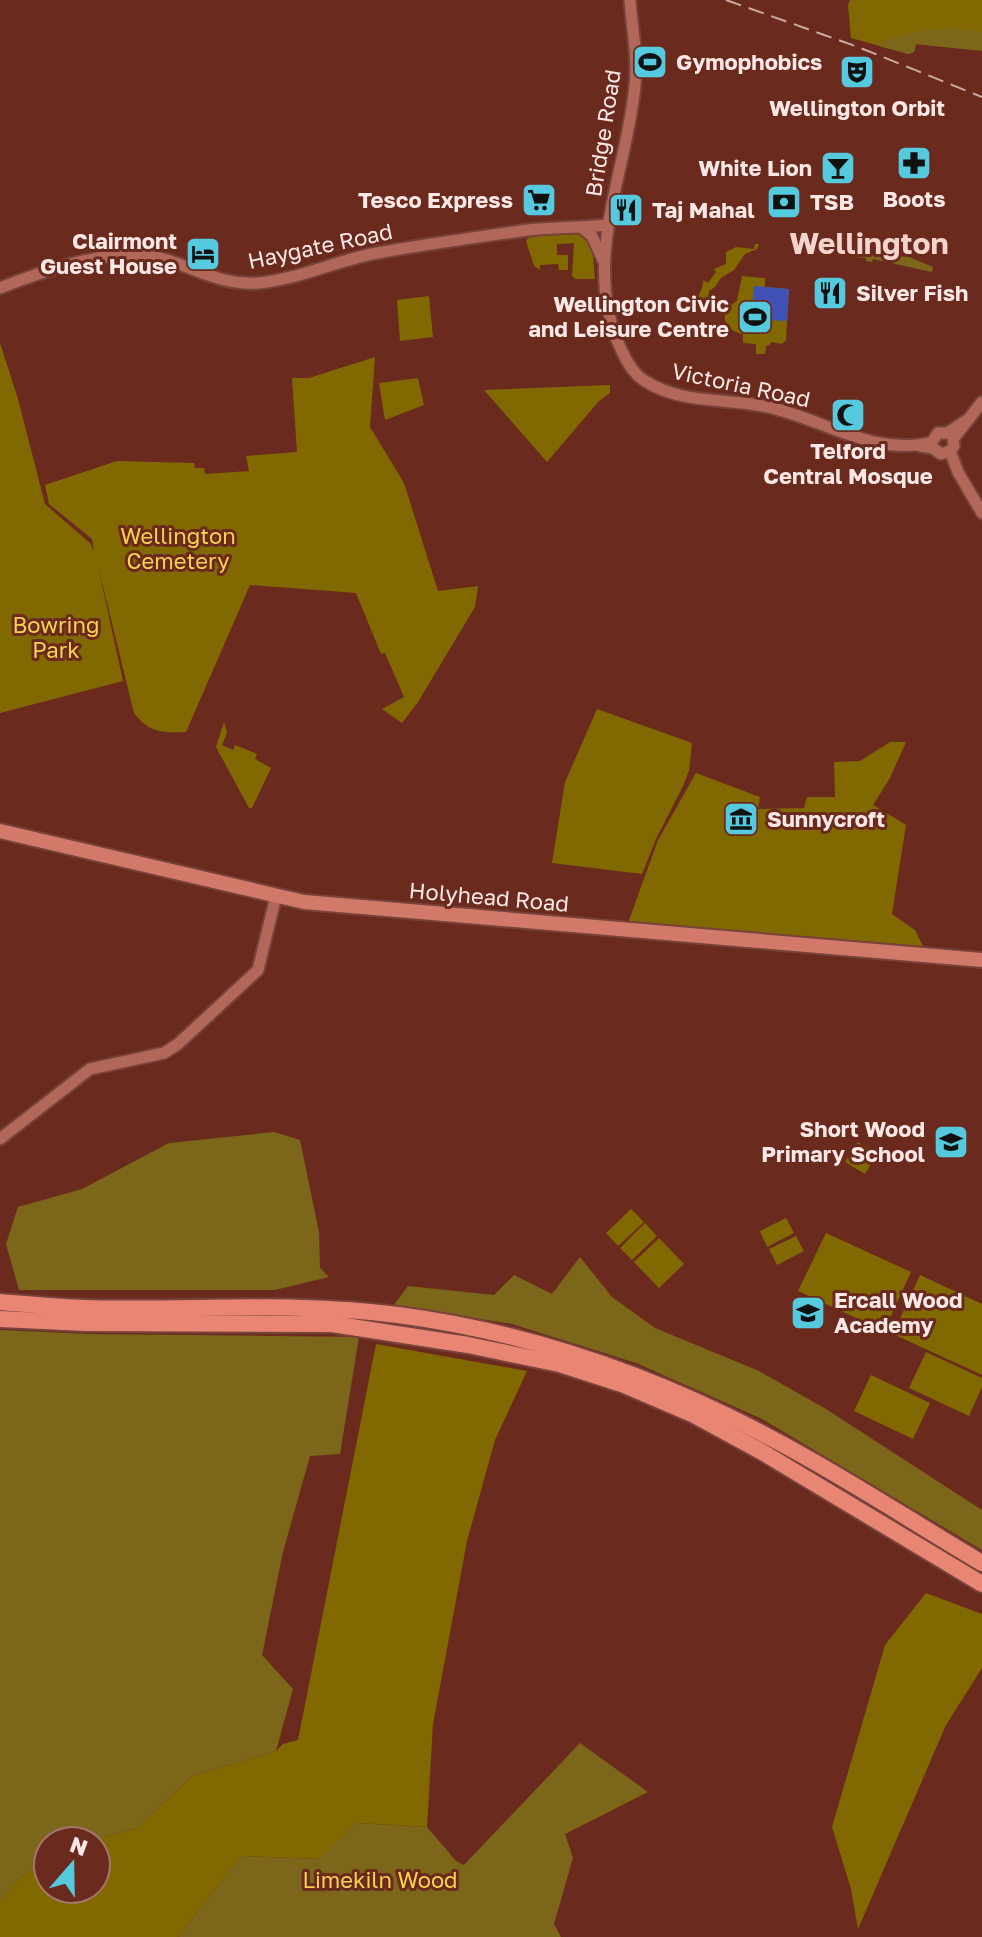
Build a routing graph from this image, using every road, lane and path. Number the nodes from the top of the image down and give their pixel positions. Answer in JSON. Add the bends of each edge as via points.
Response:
{"nodes":[{"id":1,"x":630,"y":0,"type":"edge"},
{"id":2,"x":607,"y":225,"type":"junction"},
{"id":3,"x":581,"y":227,"type":"junction"},
{"id":4,"x":605,"y":268,"type":"junction"},
{"id":5,"x":0,"y":288,"type":"edge"},
{"id":6,"x":648,"y":383,"type":"joint"},
{"id":7,"x":982,"y":402,"type":"edge"},
{"id":8,"x":943,"y":444,"type":"junction"},
{"id":9,"x":982,"y":513,"type":"edge"},
{"id":10,"x":0,"y":831,"type":"edge"},
{"id":11,"x":276,"y":896,"type":"junction"},
{"id":12,"x":982,"y":960,"type":"edge"},
{"id":13,"x":0,"y":1139,"type":"edge"},
{"id":14,"x":0,"y":1302,"type":"edge"},
{"id":15,"x":0,"y":1319,"type":"edge"},
{"id":16,"x":982,"y":1563,"type":"edge"},
{"id":17,"x":982,"y":1584,"type":"edge"}],
"edges":[{"from":1,"to":2,"type":"street","name":"Bridge Road","via":[[636,84]]},
{"from":2,"to":3,"type":"street","name":"Haygate Road"},
{"from":2,"to":4,"type":"street","name":"Bridge Road"},
{"from":3,"to":4,"type":"street","via":[[598,245]]},
{"from":3,"to":5,"type":"street","name":"Haygate Road","via":[[378,253],[262,282],[212,278],[145,255],[88,261]]},
{"from":4,"to":6,"type":"street","name":"Bridge Road","via":[[615,334],[628,364]]},
{"from":6,"to":8,"type":"street","name":"Victoria Road","via":[[702,400],[772,408],[882,444]]},
{"from":7,"to":8,"type":"street"},
{"from":8,"to":9,"type":"street"},
{"from":10,"to":11,"type":"main road","name":"Holyhead Road"},
{"from":11,"to":12,"type":"main road","name":"Holyhead Road"},
{"from":11,"to":13,"type":"street","via":[[258,970],[178,1044],[164,1053],[90,1069]]},
{"from":14,"to":16,"type":"highway","via":[[84,1308],[329,1307],[400,1315],[562,1350],[700,1403],[770,1437]]},
{"from":15,"to":17,"type":"highway","via":[[332,1324],[559,1364],[680,1409],[764,1453]]}]}
